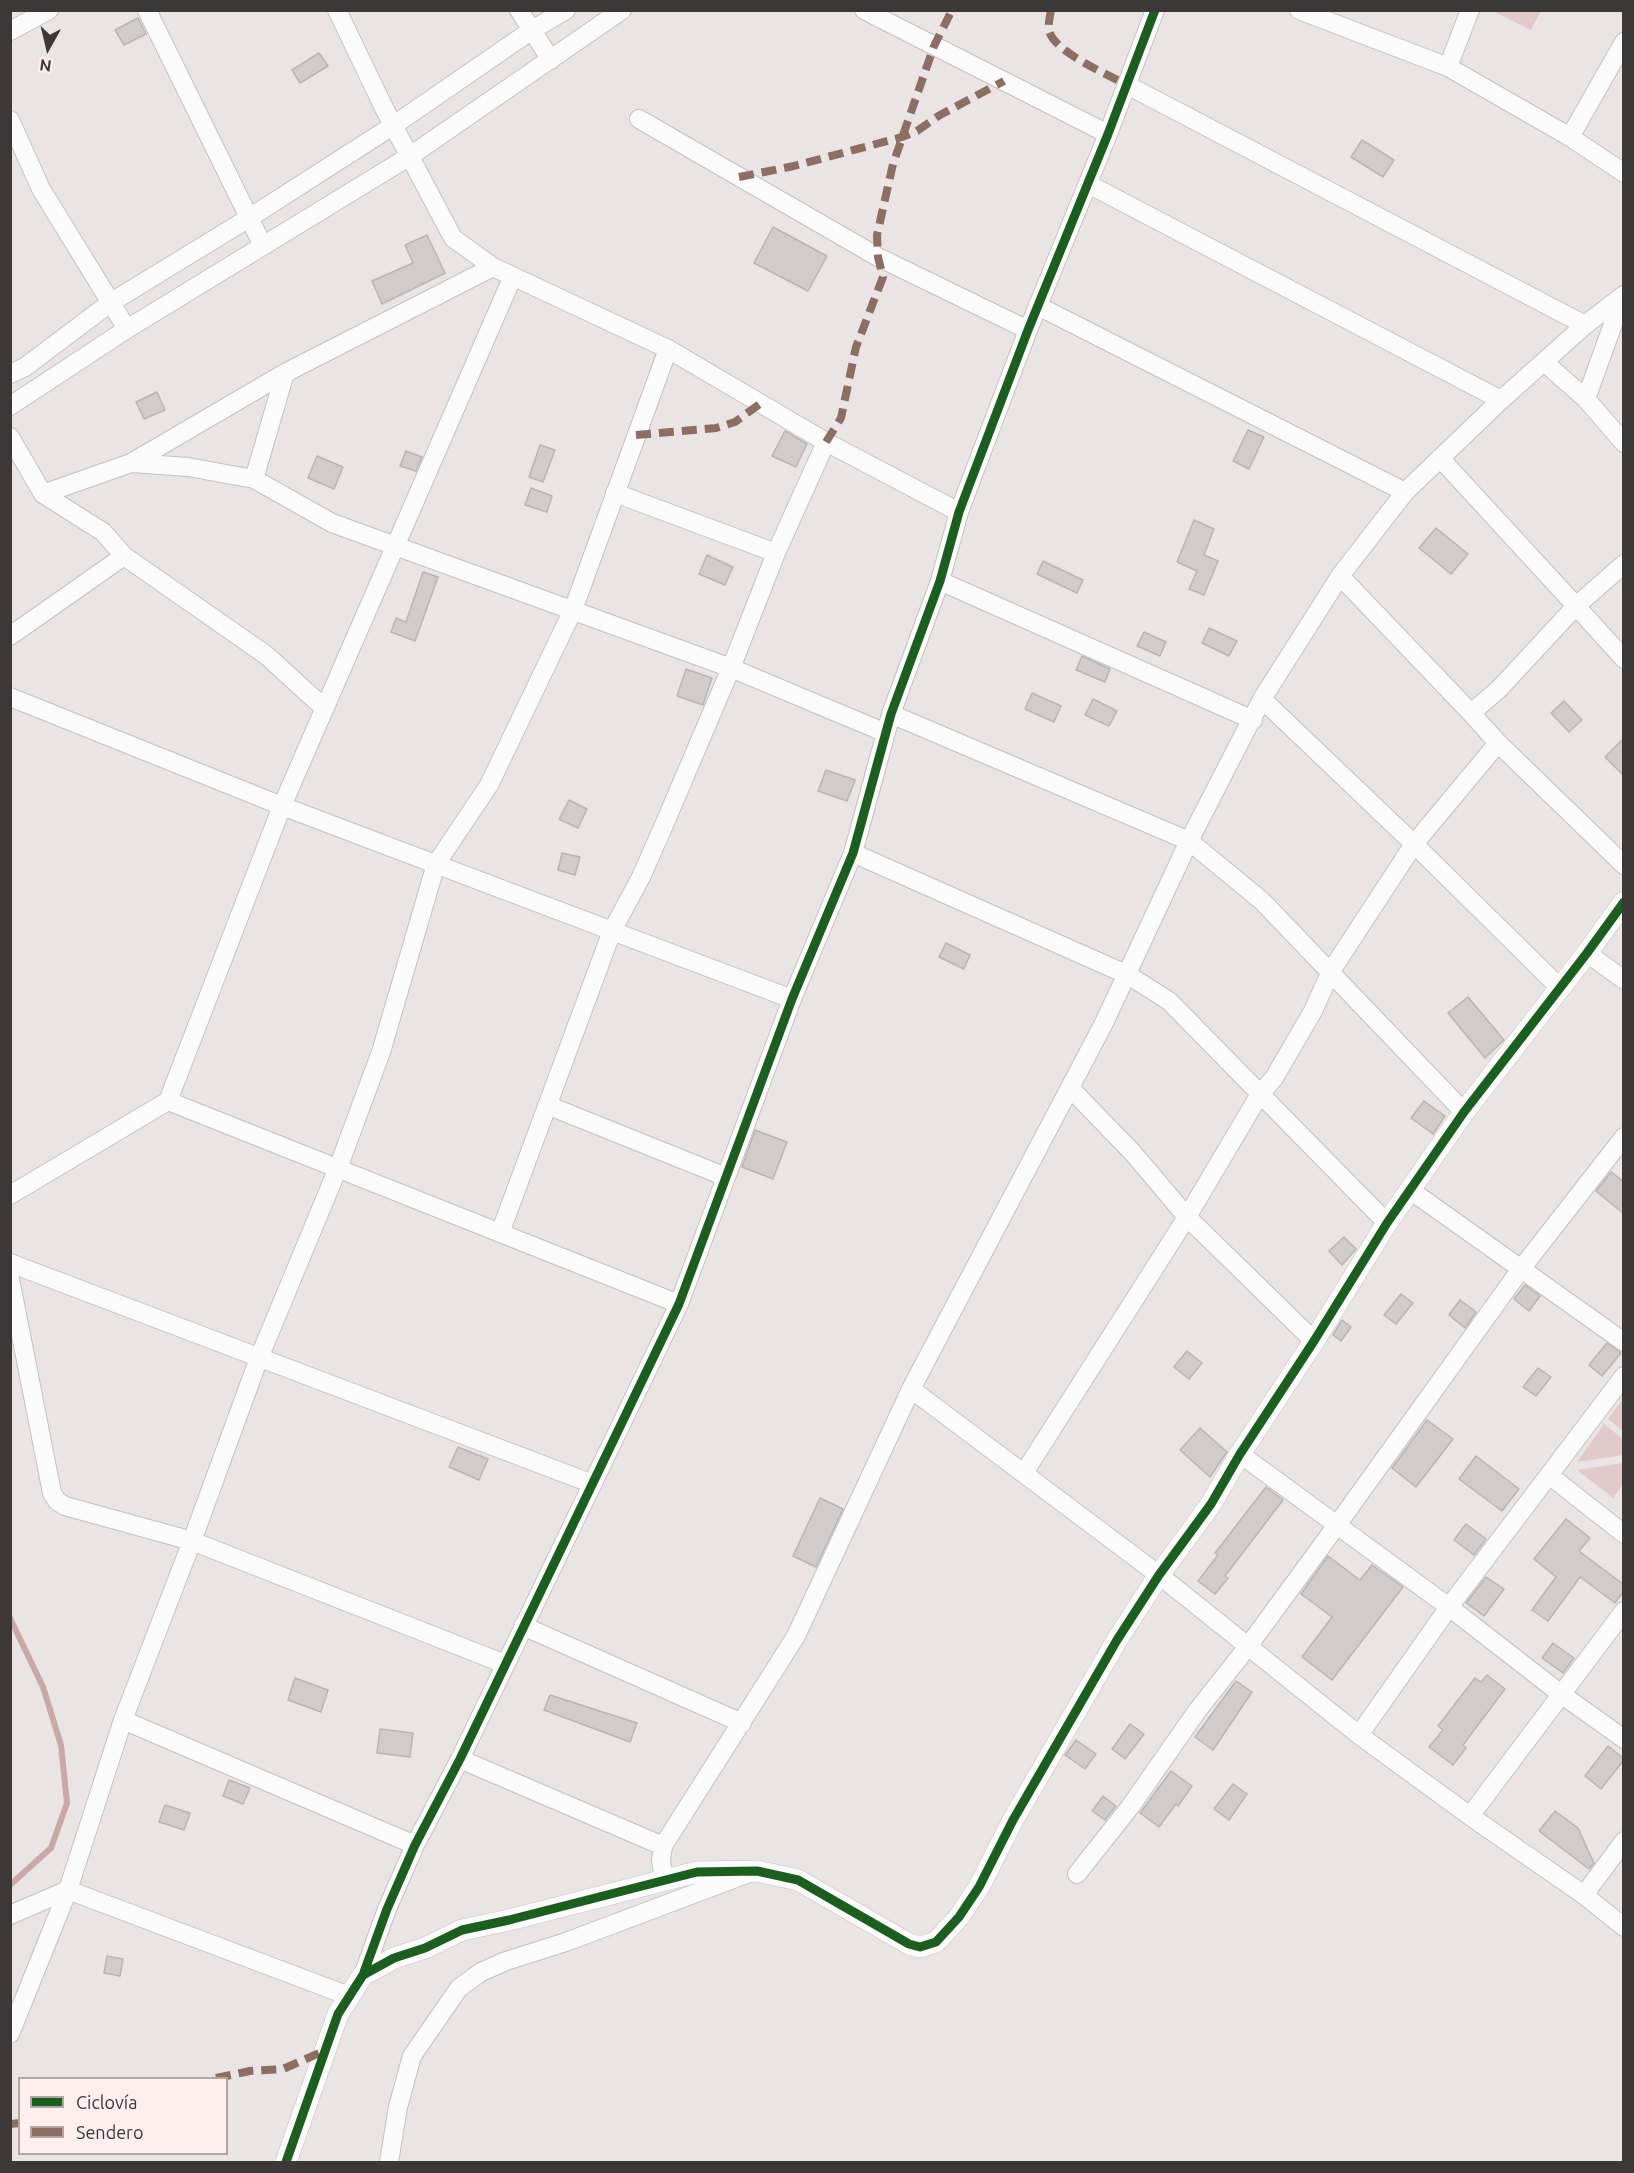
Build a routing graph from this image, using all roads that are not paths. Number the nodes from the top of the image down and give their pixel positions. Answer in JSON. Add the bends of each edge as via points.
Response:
{"nodes":[{"id":1,"x":49,"y":10,"type":"edge"},
{"id":2,"x":147,"y":10,"type":"edge"},
{"id":3,"x":337,"y":10,"type":"edge"},
{"id":4,"x":519,"y":10,"type":"edge"},
{"id":5,"x":566,"y":10,"type":"edge"},
{"id":6,"x":622,"y":10,"type":"edge"},
{"id":7,"x":864,"y":10,"type":"edge"},
{"id":8,"x":1155,"y":10,"type":"edge"},
{"id":9,"x":1299,"y":10,"type":"edge"},
{"id":10,"x":1470,"y":10,"type":"edge"},
{"id":11,"x":1318,"y":14,"type":"edge"},
{"id":12,"x":532,"y":30,"type":"junction"},
{"id":13,"x":10,"y":31,"type":"edge"},
{"id":14,"x":1623,"y":42,"type":"edge"},
{"id":15,"x":551,"y":60,"type":"junction"},
{"id":16,"x":1448,"y":68,"type":"junction"},
{"id":17,"x":1126,"y":85,"type":"junction"},
{"id":18,"x":639,"y":119,"type":"dead end"},
{"id":19,"x":10,"y":120,"type":"edge"},
{"id":20,"x":393,"y":125,"type":"junction"},
{"id":21,"x":1108,"y":134,"type":"junction"},
{"id":22,"x":1570,"y":137,"type":"junction"},
{"id":23,"x":410,"y":156,"type":"junction"},
{"id":24,"x":1623,"y":173,"type":"edge"},
{"id":25,"x":1088,"y":184,"type":"junction"},
{"id":26,"x":249,"y":218,"type":"junction"},
{"id":27,"x":263,"y":246,"type":"junction"},
{"id":28,"x":493,"y":267,"type":"junction"},
{"id":29,"x":513,"y":276,"type":"junction"},
{"id":30,"x":1620,"y":299,"type":"edge"},
{"id":31,"x":110,"y":303,"type":"junction"},
{"id":32,"x":1038,"y":306,"type":"junction"},
{"id":33,"x":1586,"y":325,"type":"junction"},
{"id":34,"x":127,"y":329,"type":"junction"},
{"id":35,"x":1028,"y":330,"type":"junction"},
{"id":36,"x":1623,"y":342,"type":"edge"},
{"id":37,"x":1605,"y":347,"type":"junction"},
{"id":38,"x":668,"y":349,"type":"junction"},
{"id":39,"x":1544,"y":362,"type":"junction"},
{"id":40,"x":285,"y":373,"type":"junction"},
{"id":41,"x":10,"y":374,"type":"edge"},
{"id":42,"x":15,"y":399,"type":"edge"},
{"id":43,"x":1586,"y":399,"type":"junction"},
{"id":44,"x":1501,"y":400,"type":"junction"},
{"id":45,"x":10,"y":437,"type":"edge"},
{"id":46,"x":826,"y":442,"type":"junction"},
{"id":47,"x":1623,"y":443,"type":"edge"},
{"id":48,"x":1440,"y":458,"type":"junction"},
{"id":49,"x":131,"y":463,"type":"junction"},
{"id":50,"x":254,"y":479,"type":"junction"},
{"id":51,"x":1405,"y":492,"type":"junction"},
{"id":52,"x":615,"y":493,"type":"junction"},
{"id":53,"x":43,"y":494,"type":"junction"},
{"id":54,"x":959,"y":512,"type":"junction"},
{"id":55,"x":395,"y":547,"type":"junction"},
{"id":56,"x":776,"y":553,"type":"junction"},
{"id":57,"x":124,"y":556,"type":"junction"},
{"id":58,"x":1623,"y":564,"type":"edge"},
{"id":59,"x":1340,"y":576,"type":"junction"},
{"id":60,"x":940,"y":580,"type":"junction"},
{"id":61,"x":1576,"y":606,"type":"junction"},
{"id":62,"x":573,"y":610,"type":"junction"},
{"id":63,"x":10,"y":636,"type":"edge"},
{"id":64,"x":1623,"y":659,"type":"edge"},
{"id":65,"x":731,"y":668,"type":"junction"},
{"id":66,"x":10,"y":697,"type":"edge"},
{"id":67,"x":1262,"y":699,"type":"junction"},
{"id":68,"x":323,"y":707,"type":"junction"},
{"id":69,"x":1471,"y":713,"type":"junction"},
{"id":70,"x":891,"y":714,"type":"junction"},
{"id":71,"x":1253,"y":720,"type":"junction"},
{"id":72,"x":886,"y":733,"type":"junction"},
{"id":73,"x":1498,"y":743,"type":"junction"},
{"id":74,"x":282,"y":806,"type":"junction"},
{"id":75,"x":1189,"y":841,"type":"junction"},
{"id":76,"x":1414,"y":844,"type":"junction"},
{"id":77,"x":854,"y":853,"type":"junction"},
{"id":78,"x":436,"y":864,"type":"junction"},
{"id":79,"x":1623,"y":865,"type":"edge"},
{"id":80,"x":1623,"y":902,"type":"edge"},
{"id":81,"x":612,"y":931,"type":"junction"},
{"id":82,"x":1587,"y":953,"type":"junction"},
{"id":83,"x":1331,"y":971,"type":"junction"},
{"id":84,"x":1128,"y":975,"type":"junction"},
{"id":85,"x":1623,"y":980,"type":"edge"},
{"id":86,"x":1559,"y":987,"type":"junction"},
{"id":87,"x":792,"y":999,"type":"junction"},
{"id":88,"x":1070,"y":1088,"type":"junction"},
{"id":89,"x":1260,"y":1094,"type":"junction"},
{"id":90,"x":168,"y":1101,"type":"junction"},
{"id":91,"x":547,"y":1105,"type":"junction"},
{"id":92,"x":1464,"y":1112,"type":"junction"},
{"id":93,"x":1623,"y":1137,"type":"edge"},
{"id":94,"x":338,"y":1168,"type":"junction"},
{"id":95,"x":726,"y":1177,"type":"junction"},
{"id":96,"x":1410,"y":1190,"type":"junction"},
{"id":97,"x":10,"y":1195,"type":"edge"},
{"id":98,"x":1187,"y":1217,"type":"junction"},
{"id":99,"x":1387,"y":1223,"type":"junction"},
{"id":100,"x":500,"y":1233,"type":"junction"},
{"id":101,"x":10,"y":1263,"type":"edge"},
{"id":102,"x":1521,"y":1269,"type":"junction"},
{"id":103,"x":10,"y":1279,"type":"edge"},
{"id":104,"x":679,"y":1304,"type":"junction"},
{"id":105,"x":1314,"y":1341,"type":"junction"},
{"id":106,"x":1623,"y":1342,"type":"edge"},
{"id":107,"x":259,"y":1358,"type":"junction"},
{"id":108,"x":1623,"y":1376,"type":"edge"},
{"id":109,"x":911,"y":1389,"type":"junction"},
{"id":110,"x":1240,"y":1455,"type":"junction"},
{"id":111,"x":1024,"y":1473,"type":"junction"},
{"id":112,"x":1549,"y":1475,"type":"junction"},
{"id":113,"x":593,"y":1484,"type":"junction"},
{"id":114,"x":1337,"y":1524,"type":"junction"},
{"id":115,"x":1623,"y":1534,"type":"edge"},
{"id":116,"x":192,"y":1541,"type":"junction"},
{"id":117,"x":1159,"y":1575,"type":"junction"},
{"id":118,"x":1449,"y":1607,"type":"junction"},
{"id":119,"x":1623,"y":1611,"type":"edge"},
{"id":120,"x":523,"y":1626,"type":"junction"},
{"id":121,"x":1249,"y":1645,"type":"junction"},
{"id":122,"x":505,"y":1664,"type":"junction"},
{"id":123,"x":1561,"y":1694,"type":"junction"},
{"id":124,"x":123,"y":1720,"type":"junction"},
{"id":125,"x":742,"y":1723,"type":"junction"},
{"id":126,"x":1359,"y":1735,"type":"junction"},
{"id":127,"x":1623,"y":1739,"type":"edge"},
{"id":128,"x":460,"y":1759,"type":"junction"},
{"id":129,"x":1470,"y":1816,"type":"junction"},
{"id":130,"x":1623,"y":1841,"type":"edge"},
{"id":131,"x":415,"y":1845,"type":"junction"},
{"id":132,"x":663,"y":1846,"type":"junction"},
{"id":133,"x":757,"y":1871,"type":"junction"},
{"id":134,"x":1077,"y":1874,"type":"dead end"},
{"id":135,"x":664,"y":1880,"type":"junction"},
{"id":136,"x":68,"y":1890,"type":"junction"},
{"id":137,"x":1584,"y":1895,"type":"junction"},
{"id":138,"x":10,"y":1915,"type":"edge"},
{"id":139,"x":1623,"y":1927,"type":"edge"},
{"id":140,"x":363,"y":1975,"type":"junction"},
{"id":141,"x":349,"y":1996,"type":"junction"},
{"id":142,"x":10,"y":2034,"type":"edge"},
{"id":143,"x":286,"y":2163,"type":"edge"},
{"id":144,"x":389,"y":2163,"type":"edge"}],
"edges":[{"from":1,"to":13,"type":"street"},
{"from":2,"to":26,"type":"street"},
{"from":3,"to":20,"type":"street"},
{"from":4,"to":12,"type":"street"},
{"from":5,"to":12,"type":"street"},
{"from":6,"to":15,"type":"street"},
{"from":7,"to":21,"type":"street"},
{"from":8,"to":17,"type":"street"},
{"from":9,"to":11,"type":"street"},
{"from":10,"to":16,"type":"street"},
{"from":11,"to":16,"type":"street"},
{"from":12,"to":15,"type":"street"},
{"from":12,"to":20,"type":"street"},
{"from":14,"to":22,"type":"street"},
{"from":15,"to":23,"type":"street"},
{"from":16,"to":22,"type":"street"},
{"from":17,"to":21,"type":"street"},
{"from":17,"to":33,"type":"street"},
{"from":18,"to":35,"type":"street","via":[[878,257]]},
{"from":19,"to":31,"type":"street","via":[[41,189]]},
{"from":20,"to":23,"type":"street"},
{"from":20,"to":26,"type":"street"},
{"from":21,"to":25,"type":"street"},
{"from":22,"to":24,"type":"street"},
{"from":23,"to":27,"type":"street"},
{"from":23,"to":28,"type":"street","via":[[453,238]]},
{"from":25,"to":32,"type":"street"},
{"from":25,"to":44,"type":"street"},
{"from":26,"to":27,"type":"street"},
{"from":26,"to":31,"type":"street"},
{"from":27,"to":34,"type":"street"},
{"from":28,"to":29,"type":"street"},
{"from":28,"to":40,"type":"street"},
{"from":29,"to":38,"type":"street"},
{"from":29,"to":55,"type":"street"},
{"from":30,"to":33,"type":"street"},
{"from":30,"to":37,"type":"street"},
{"from":31,"to":34,"type":"street"},
{"from":31,"to":41,"type":"street"},
{"from":32,"to":35,"type":"street"},
{"from":32,"to":51,"type":"street"},
{"from":33,"to":39,"type":"street"},
{"from":34,"to":42,"type":"street"},
{"from":35,"to":54,"type":"street"},
{"from":36,"to":37,"type":"street"},
{"from":37,"to":43,"type":"street"},
{"from":38,"to":46,"type":"street"},
{"from":38,"to":52,"type":"street"},
{"from":39,"to":43,"type":"street"},
{"from":39,"to":44,"type":"street"},
{"from":40,"to":49,"type":"street"},
{"from":40,"to":50,"type":"street"},
{"from":43,"to":47,"type":"street"},
{"from":44,"to":48,"type":"street"},
{"from":45,"to":53,"type":"street"},
{"from":46,"to":54,"type":"street"},
{"from":46,"to":56,"type":"street"},
{"from":48,"to":51,"type":"street"},
{"from":48,"to":61,"type":"street"},
{"from":49,"to":50,"type":"street","via":[[188,467]]},
{"from":49,"to":53,"type":"street"},
{"from":50,"to":55,"type":"street","via":[[332,523]]},
{"from":51,"to":59,"type":"street"},
{"from":52,"to":56,"type":"street"},
{"from":52,"to":62,"type":"street"},
{"from":53,"to":57,"type":"street","via":[[103,532]]},
{"from":54,"to":60,"type":"street"},
{"from":55,"to":62,"type":"street"},
{"from":55,"to":68,"type":"street"},
{"from":56,"to":65,"type":"street"},
{"from":57,"to":63,"type":"street"},
{"from":57,"to":68,"type":"street","via":[[266,655]]},
{"from":58,"to":61,"type":"street"},
{"from":59,"to":67,"type":"street"},
{"from":59,"to":69,"type":"street"},
{"from":60,"to":70,"type":"street"},
{"from":60,"to":71,"type":"street"},
{"from":61,"to":64,"type":"street"},
{"from":61,"to":69,"type":"street"},
{"from":62,"to":65,"type":"street"},
{"from":62,"to":78,"type":"street","via":[[489,785]]},
{"from":65,"to":72,"type":"street"},
{"from":65,"to":81,"type":"street","via":[[650,856]]},
{"from":66,"to":74,"type":"street"},
{"from":67,"to":71,"type":"street"},
{"from":67,"to":76,"type":"street"},
{"from":68,"to":74,"type":"street"},
{"from":69,"to":73,"type":"street"},
{"from":70,"to":72,"type":"street"},
{"from":70,"to":75,"type":"street"},
{"from":71,"to":75,"type":"street"},
{"from":72,"to":77,"type":"street"},
{"from":73,"to":76,"type":"street"},
{"from":73,"to":79,"type":"street"},
{"from":74,"to":78,"type":"street"},
{"from":74,"to":90,"type":"street"},
{"from":75,"to":83,"type":"street","via":[[1262,901]]},
{"from":75,"to":84,"type":"street"},
{"from":76,"to":83,"type":"street"},
{"from":76,"to":86,"type":"street"},
{"from":77,"to":84,"type":"street"},
{"from":77,"to":87,"type":"street"},
{"from":78,"to":81,"type":"street"},
{"from":78,"to":94,"type":"street","via":[[381,1052]]},
{"from":80,"to":82,"type":"street"},
{"from":81,"to":87,"type":"street"},
{"from":81,"to":91,"type":"street"},
{"from":82,"to":85,"type":"street"},
{"from":82,"to":86,"type":"street"},
{"from":83,"to":89,"type":"street","via":[[1313,1011],[1274,1078]]},
{"from":83,"to":92,"type":"street"},
{"from":84,"to":88,"type":"street"},
{"from":84,"to":89,"type":"street","via":[[1169,1001]]},
{"from":86,"to":92,"type":"street"},
{"from":87,"to":95,"type":"street"},
{"from":88,"to":98,"type":"street"},
{"from":88,"to":109,"type":"street"},
{"from":89,"to":98,"type":"street"},
{"from":89,"to":99,"type":"street"},
{"from":90,"to":94,"type":"street"},
{"from":90,"to":97,"type":"street"},
{"from":91,"to":95,"type":"street"},
{"from":91,"to":100,"type":"street"},
{"from":92,"to":96,"type":"street"},
{"from":93,"to":102,"type":"street"},
{"from":94,"to":100,"type":"street"},
{"from":94,"to":107,"type":"street"},
{"from":95,"to":104,"type":"street"},
{"from":96,"to":99,"type":"street"},
{"from":96,"to":102,"type":"street"},
{"from":98,"to":105,"type":"street"},
{"from":98,"to":111,"type":"street"},
{"from":99,"to":105,"type":"street"},
{"from":100,"to":104,"type":"street"},
{"from":101,"to":107,"type":"street"},
{"from":102,"to":106,"type":"street"},
{"from":102,"to":114,"type":"street"},
{"from":103,"to":116,"type":"street","via":[[52,1493],[57,1501]]},
{"from":104,"to":113,"type":"street"},
{"from":105,"to":110,"type":"street"},
{"from":107,"to":113,"type":"street"},
{"from":107,"to":116,"type":"street"},
{"from":108,"to":112,"type":"street"},
{"from":109,"to":111,"type":"street"},
{"from":109,"to":125,"type":"street","via":[[796,1636]]},
{"from":110,"to":114,"type":"street"},
{"from":110,"to":117,"type":"street","via":[[1211,1504]]},
{"from":111,"to":117,"type":"street"},
{"from":112,"to":115,"type":"street"},
{"from":112,"to":118,"type":"street"},
{"from":113,"to":120,"type":"street"},
{"from":114,"to":118,"type":"street"},
{"from":114,"to":121,"type":"street"},
{"from":116,"to":122,"type":"street"},
{"from":116,"to":124,"type":"street"},
{"from":117,"to":121,"type":"street"},
{"from":117,"to":133,"type":"street","via":[[1013,1820],[979,1887],[936,1942],[920,1947],[909,1944],[798,1880]]},
{"from":118,"to":123,"type":"street"},
{"from":118,"to":126,"type":"street"},
{"from":119,"to":123,"type":"street"},
{"from":120,"to":122,"type":"street"},
{"from":120,"to":125,"type":"street"},
{"from":121,"to":126,"type":"street"},
{"from":121,"to":134,"type":"street"},
{"from":122,"to":128,"type":"street"},
{"from":123,"to":127,"type":"street"},
{"from":123,"to":129,"type":"street"},
{"from":124,"to":131,"type":"street"},
{"from":124,"to":136,"type":"street"},
{"from":125,"to":132,"type":"street"},
{"from":126,"to":129,"type":"street"},
{"from":128,"to":131,"type":"street"},
{"from":128,"to":132,"type":"street"},
{"from":129,"to":137,"type":"street"},
{"from":130,"to":137,"type":"street"},
{"from":131,"to":140,"type":"street"},
{"from":132,"to":135,"type":"street"},
{"from":133,"to":135,"type":"street","via":[[697,1872]]},
{"from":133,"to":144,"type":"street","via":[[506,1961],[459,1988],[412,2056]]},
{"from":135,"to":140,"type":"street","via":[[462,1930]]},
{"from":136,"to":138,"type":"street"},
{"from":136,"to":141,"type":"street"},
{"from":136,"to":142,"type":"street"},
{"from":137,"to":139,"type":"street"},
{"from":140,"to":141,"type":"street"},
{"from":141,"to":143,"type":"street","via":[[338,2014]]}]}
